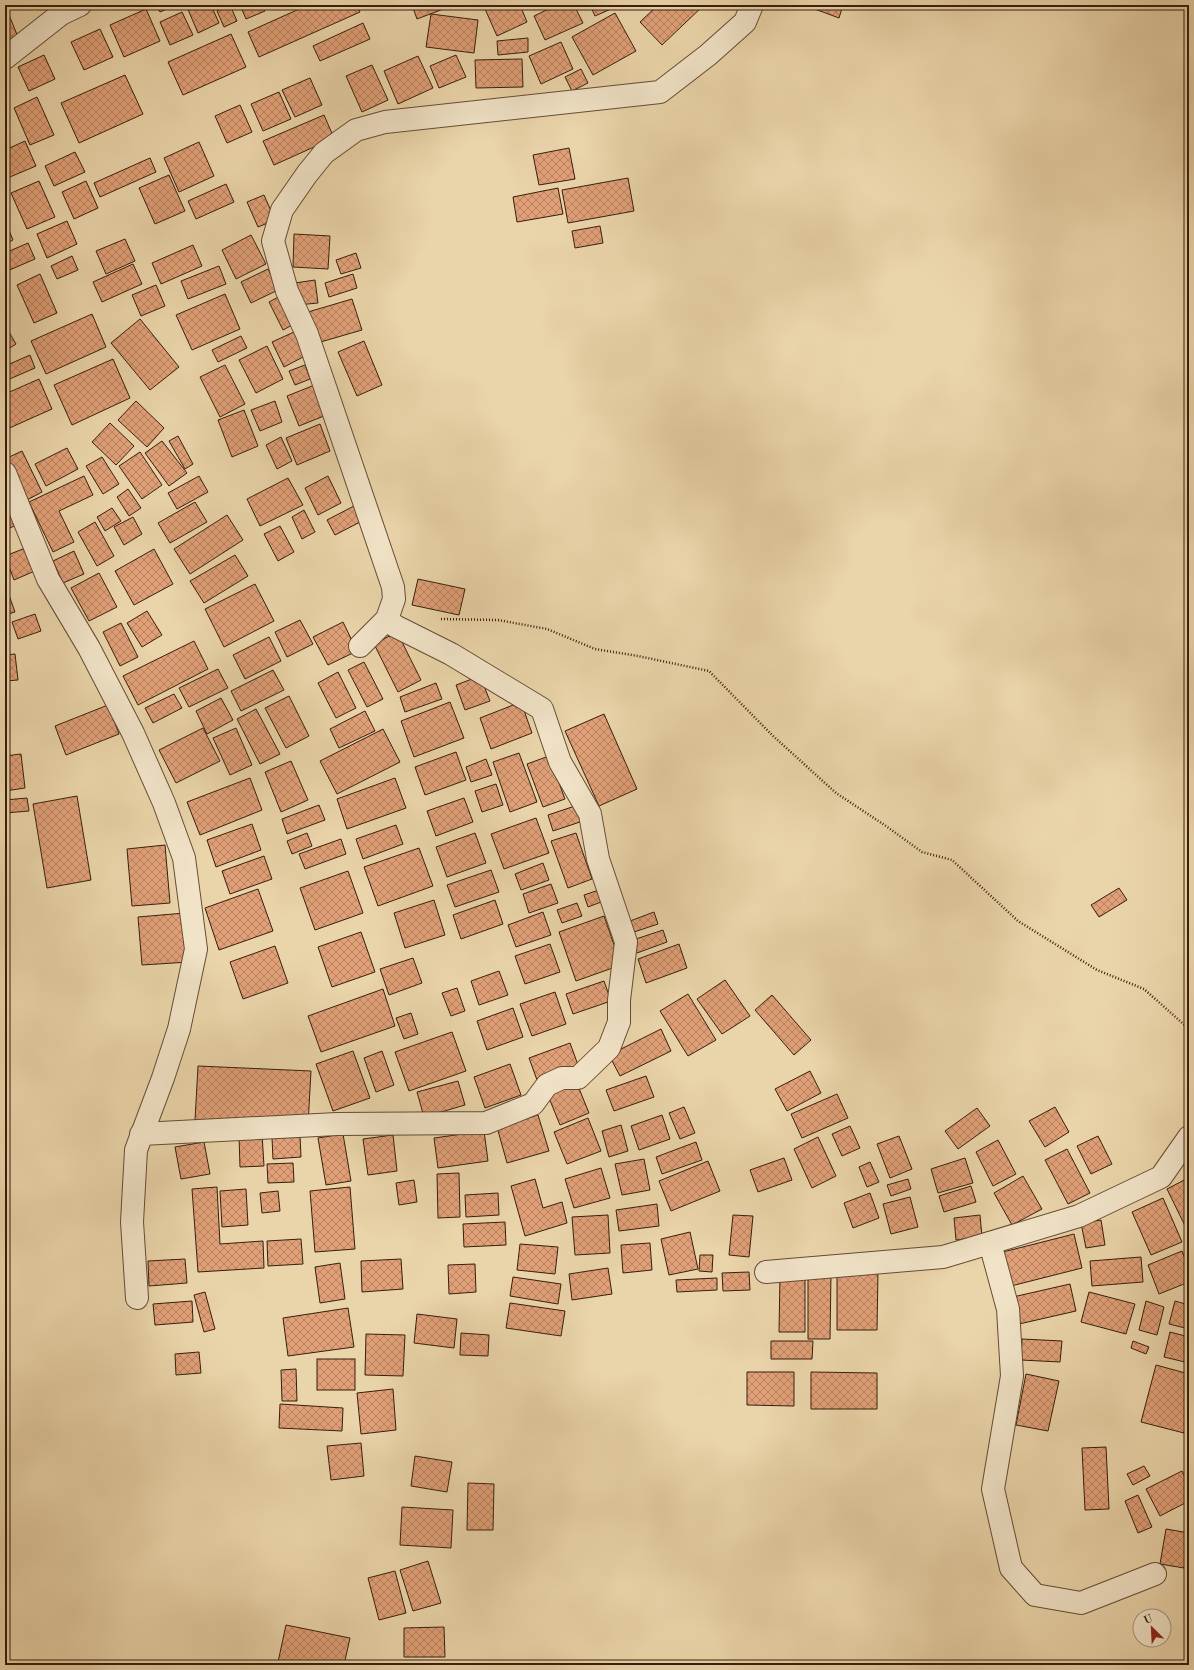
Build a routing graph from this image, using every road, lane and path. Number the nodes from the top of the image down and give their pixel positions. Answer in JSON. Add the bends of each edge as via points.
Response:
{"nodes":[{"id":1,"x":80,"y":5,"type":"edge"},
{"id":2,"x":752,"y":5,"type":"edge"},
{"id":3,"x":5,"y":58,"type":"edge"},
{"id":4,"x":5,"y":473,"type":"edge"},
{"id":5,"x":396,"y":625,"type":"junction"},
{"id":6,"x":360,"y":646,"type":"dead end"},
{"id":7,"x":1189,"y":1029,"type":"edge"},
{"id":8,"x":141,"y":1134,"type":"junction"},
{"id":9,"x":1189,"y":1137,"type":"edge"},
{"id":10,"x":990,"y":1242,"type":"junction"},
{"id":11,"x":766,"y":1272,"type":"dead end"},
{"id":12,"x":137,"y":1298,"type":"dead end"},
{"id":13,"x":1155,"y":1574,"type":"dead end"}],
"edges":[{"from":1,"to":3,"type":"street","via":[[60,14]]},
{"from":2,"to":5,"type":"street","via":[[745,22],[660,92],[385,122],[356,130],[324,153],[282,210],[273,241],[287,291],[307,334],[393,587]]},
{"from":4,"to":8,"type":"street","via":[[48,578],[89,648],[133,733],[164,802],[184,858],[196,949],[179,1029]]},
{"from":5,"to":6,"type":"street"},
{"from":5,"to":7,"type":"path","via":[[436,619],[498,620],[547,629],[595,649],[709,671],[772,735],[836,793],[922,852],[952,860],[1018,921],[1097,970],[1144,989]]},
{"from":5,"to":8,"type":"street","via":[[451,654],[542,709],[560,762],[590,814],[598,859],[626,942],[619,1022],[609,1048],[578,1078],[562,1078],[547,1085],[533,1104],[486,1123],[336,1124]]},
{"from":8,"to":12,"type":"street","via":[[136,1150],[132,1222]]},
{"from":9,"to":10,"type":"street","via":[[1161,1177],[1078,1216]]},
{"from":10,"to":11,"type":"street","via":[[943,1257]]},
{"from":10,"to":13,"type":"street","via":[[1008,1309],[1012,1376],[993,1489],[1011,1568],[1035,1595],[1081,1603]]}]}
